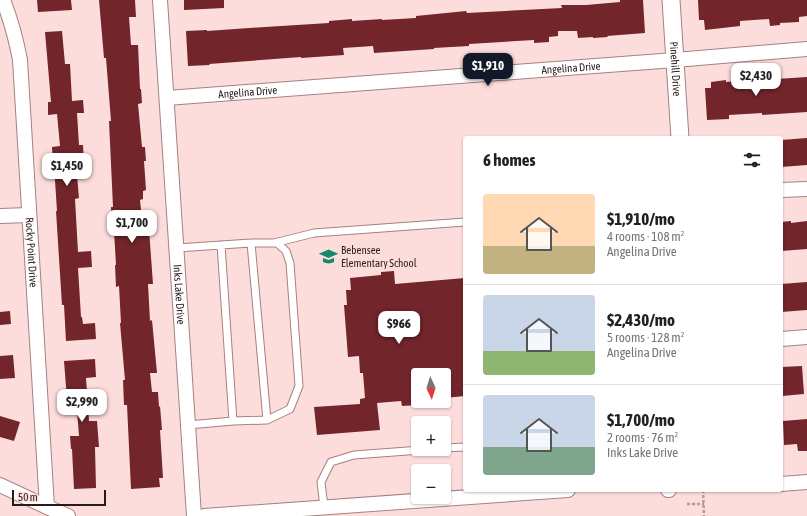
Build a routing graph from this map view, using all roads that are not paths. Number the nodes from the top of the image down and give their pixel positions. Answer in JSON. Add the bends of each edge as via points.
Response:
{"nodes":[{"id":1,"x":3,"y":0,"type":"edge"},
{"id":2,"x":160,"y":0,"type":"edge"},
{"id":3,"x":671,"y":0,"type":"edge"},
{"id":4,"x":807,"y":49,"type":"edge"},
{"id":5,"x":675,"y":60,"type":"junction"},
{"id":6,"x":167,"y":98,"type":"junction"},
{"id":7,"x":680,"y":136,"type":"edge"},
{"id":8,"x":807,"y":189,"type":"edge"},
{"id":9,"x":783,"y":190,"type":"edge"},
{"id":10,"x":29,"y":215,"type":"junction"},
{"id":11,"x":0,"y":216,"type":"edge"},
{"id":12,"x":463,"y":222,"type":"edge"},
{"id":13,"x":251,"y":243,"type":"junction"},
{"id":14,"x":274,"y":243,"type":"junction"},
{"id":15,"x":221,"y":245,"type":"junction"},
{"id":16,"x":177,"y":248,"type":"junction"},
{"id":17,"x":807,"y":338,"type":"edge"},
{"id":18,"x":783,"y":339,"type":"edge"},
{"id":19,"x":267,"y":420,"type":"junction"},
{"id":20,"x":233,"y":421,"type":"junction"},
{"id":21,"x":188,"y":425,"type":"junction"},
{"id":22,"x":463,"y":447,"type":"edge"},
{"id":23,"x":451,"y":448,"type":"edge"},
{"id":24,"x":411,"y":451,"type":"edge"},
{"id":25,"x":807,"y":482,"type":"edge"},
{"id":26,"x":783,"y":484,"type":"edge"},
{"id":27,"x":0,"y":485,"type":"edge"},
{"id":28,"x":539,"y":492,"type":"edge"},
{"id":29,"x":47,"y":507,"type":"junction"},
{"id":30,"x":324,"y":507,"type":"junction"},
{"id":31,"x":68,"y":516,"type":"edge"},
{"id":32,"x":194,"y":516,"type":"edge"},
{"id":33,"x":204,"y":516,"type":"edge"}],
"edges":[{"from":1,"to":10,"type":"street","name":"Rocky Point Drive","via":[[17,42],[20,60]]},
{"from":2,"to":6,"type":"street","name":"Inks Lake Drive"},
{"from":3,"to":5,"type":"street","name":"Pinehill Drive"},
{"from":4,"to":5,"type":"street","name":"Angelina Drive"},
{"from":5,"to":6,"type":"street","name":"Angelina Drive"},
{"from":5,"to":7,"type":"street","name":"Pinehill Drive"},
{"from":6,"to":16,"type":"street","name":"Inks Lake Drive"},
{"from":8,"to":9,"type":"street"},
{"from":10,"to":11,"type":"street"},
{"from":10,"to":29,"type":"street","name":"Rocky Point Drive"},
{"from":12,"to":14,"type":"lane","via":[[314,233]]},
{"from":13,"to":14,"type":"lane"},
{"from":13,"to":15,"type":"lane"},
{"from":13,"to":19,"type":"lane"},
{"from":14,"to":19,"type":"lane","via":[[286,251],[290,263],[299,386],[290,409]]},
{"from":15,"to":16,"type":"lane"},
{"from":15,"to":20,"type":"lane"},
{"from":16,"to":21,"type":"street","name":"Inks Lake Drive"},
{"from":17,"to":18,"type":"street"},
{"from":19,"to":20,"type":"lane"},
{"from":20,"to":21,"type":"lane"},
{"from":21,"to":32,"type":"street","name":"Inks Lake Drive"},
{"from":22,"to":23,"type":"lane"},
{"from":24,"to":30,"type":"lane","via":[[354,455],[331,462],[321,482]]},
{"from":25,"to":26,"type":"street"},
{"from":27,"to":29,"type":"street"},
{"from":28,"to":30,"type":"street"},
{"from":29,"to":31,"type":"street"},
{"from":30,"to":33,"type":"street"}]}
